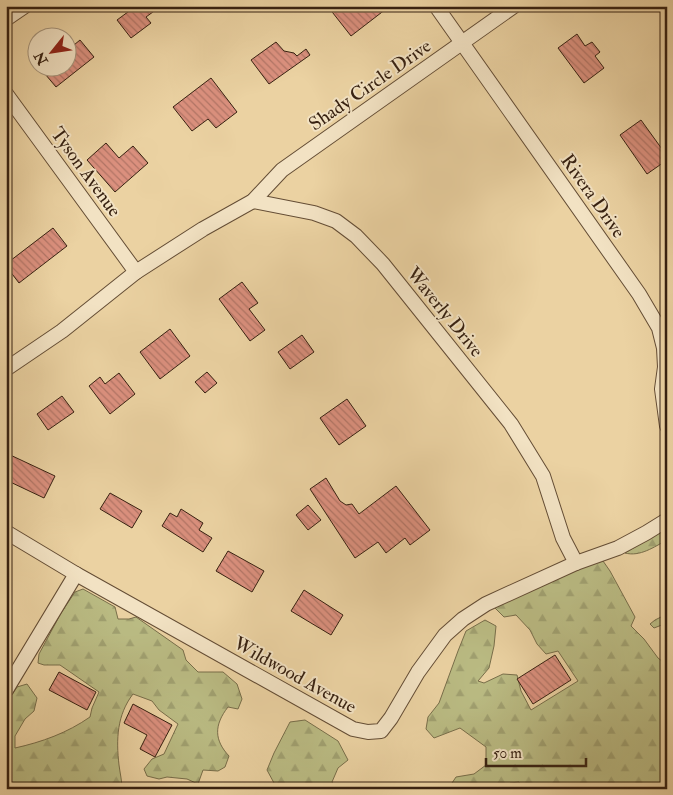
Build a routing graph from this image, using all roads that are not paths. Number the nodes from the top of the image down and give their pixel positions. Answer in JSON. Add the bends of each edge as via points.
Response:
{"nodes":[{"id":1,"x":25,"y":6,"type":"edge"},
{"id":2,"x":436,"y":6,"type":"edge"},
{"id":3,"x":514,"y":6,"type":"edge"},
{"id":4,"x":6,"y":19,"type":"edge"},
{"id":5,"x":462,"y":43,"type":"junction"},
{"id":6,"x":6,"y":94,"type":"edge"},
{"id":7,"x":253,"y":201,"type":"junction"},
{"id":8,"x":136,"y":272,"type":"junction"},
{"id":9,"x":6,"y":369,"type":"edge"},
{"id":10,"x":667,"y":426,"type":"edge"},
{"id":11,"x":667,"y":520,"type":"edge"},
{"id":12,"x":6,"y":532,"type":"edge"},
{"id":13,"x":576,"y":563,"type":"junction"},
{"id":14,"x":76,"y":574,"type":"junction"},
{"id":15,"x":6,"y":690,"type":"edge"}],
"edges":[{"from":1,"to":4,"type":"street"},
{"from":2,"to":5,"type":"street","name":"Rivera Drive"},
{"from":3,"to":5,"type":"street","name":"Shady Circle Drive"},
{"from":5,"to":7,"type":"street","name":"Shady Circle Drive","via":[[282,170]]},
{"from":5,"to":10,"type":"street","name":"Rivera Drive","via":[[639,294],[659,328],[664,348],[662,389]]},
{"from":6,"to":8,"type":"street","name":"Tyson Avenue"},
{"from":7,"to":8,"type":"street"},
{"from":7,"to":13,"type":"street","name":"Waverly Drive","via":[[314,213],[336,221],[383,264],[511,424],[543,476],[563,538]]},
{"from":8,"to":9,"type":"street","via":[[62,331]]},
{"from":11,"to":13,"type":"street","name":"Wildwood Avenue","via":[[618,548]]},
{"from":12,"to":14,"type":"street","name":"Wildwood Avenue"},
{"from":13,"to":14,"type":"street","name":"Wildwood Avenue","via":[[486,604],[463,619],[445,635],[381,731],[368,732],[353,729]]},
{"from":14,"to":15,"type":"street"}]}
